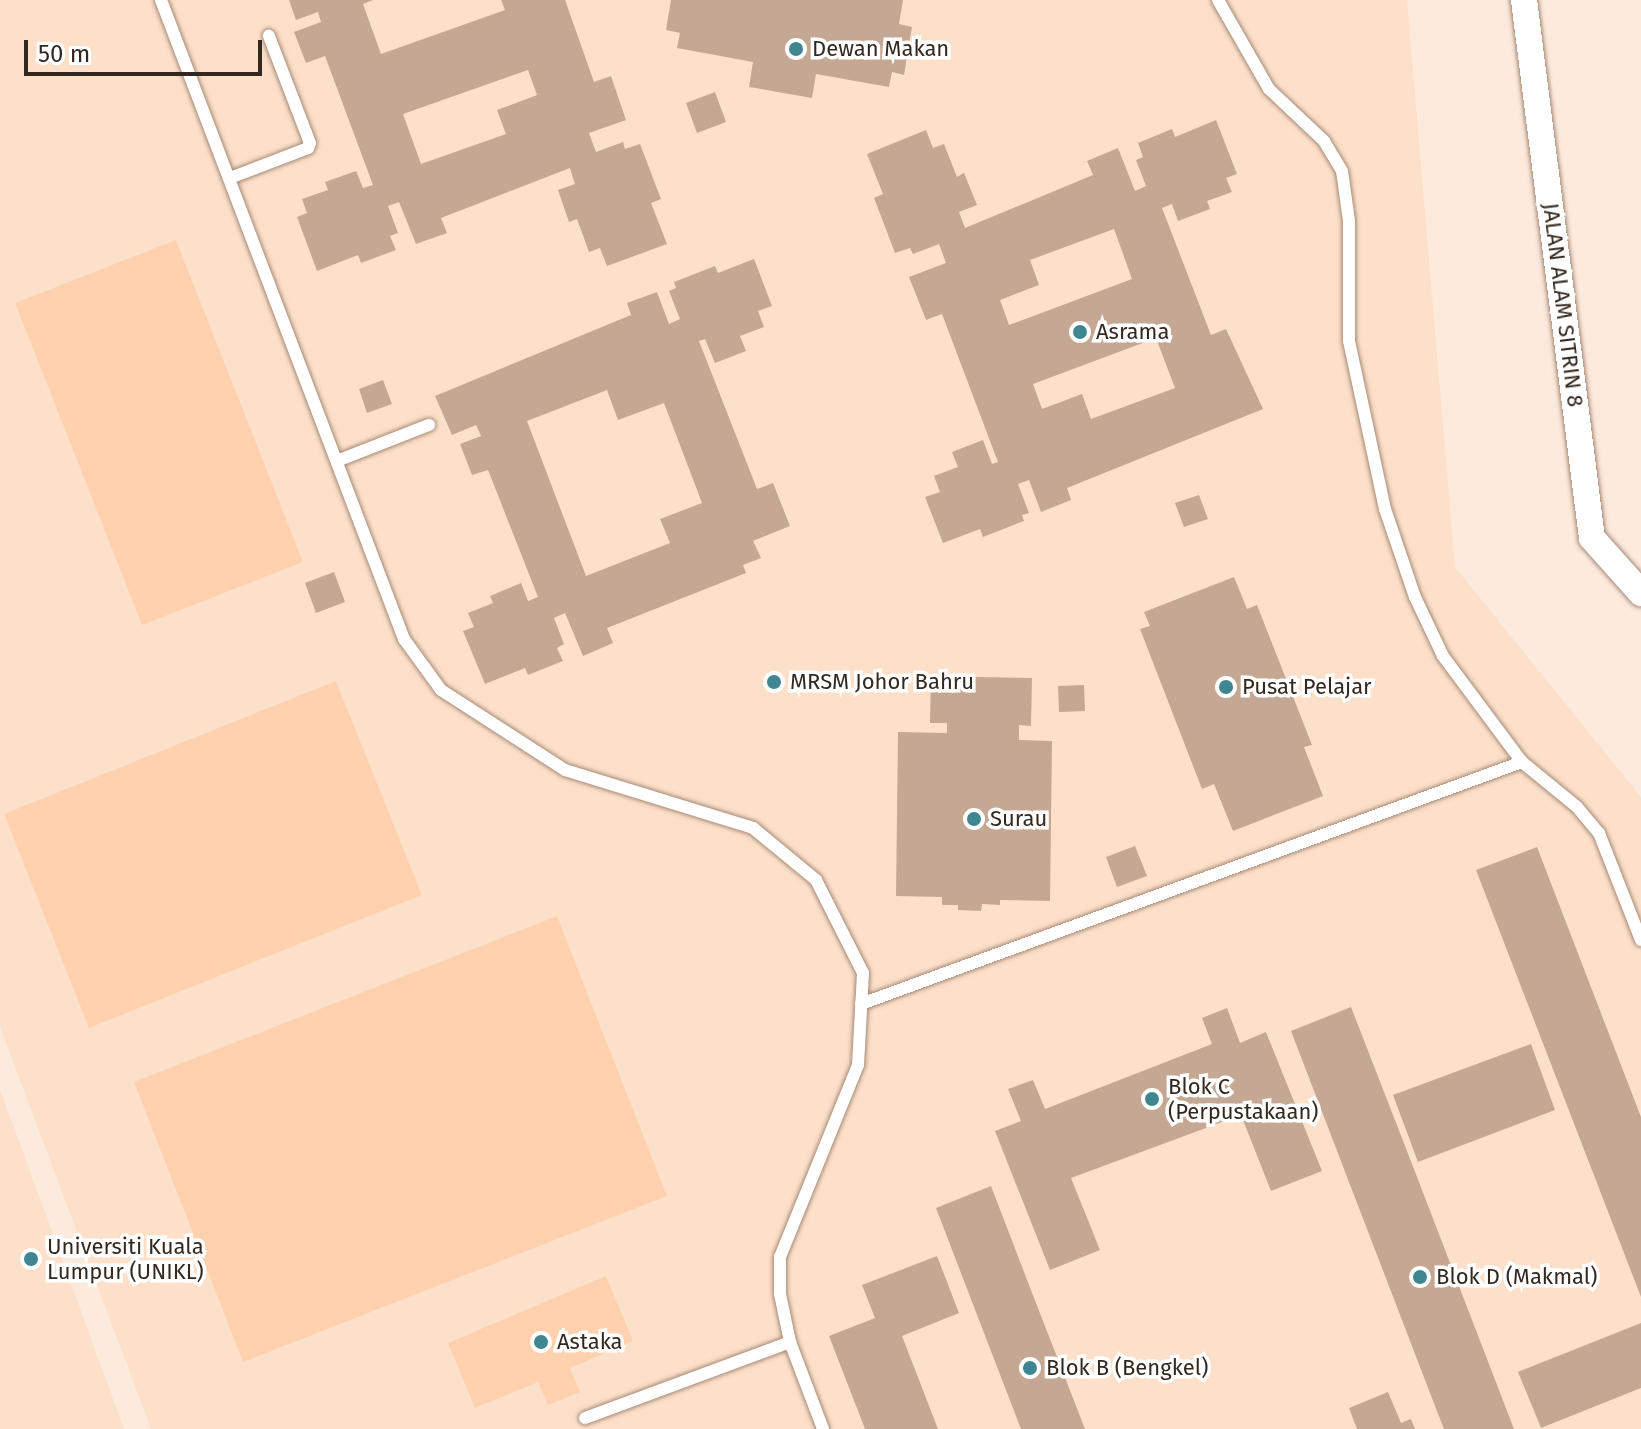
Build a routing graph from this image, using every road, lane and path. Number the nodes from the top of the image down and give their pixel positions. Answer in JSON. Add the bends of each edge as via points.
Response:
{"nodes":[{"id":1,"x":161,"y":0,"type":"edge"},
{"id":2,"x":1218,"y":0,"type":"edge"},
{"id":3,"x":1524,"y":0,"type":"edge"},
{"id":4,"x":269,"y":36,"type":"dead end"},
{"id":5,"x":230,"y":178,"type":"junction"},
{"id":6,"x":429,"y":425,"type":"dead end"},
{"id":7,"x":337,"y":461,"type":"junction"},
{"id":8,"x":1641,"y":593,"type":"edge"},
{"id":9,"x":1522,"y":762,"type":"junction"},
{"id":10,"x":1641,"y":940,"type":"edge"},
{"id":11,"x":861,"y":1004,"type":"junction"},
{"id":12,"x":790,"y":1342,"type":"junction"},
{"id":13,"x":585,"y":1418,"type":"dead end"},
{"id":14,"x":823,"y":1429,"type":"edge"}],
"edges":[{"from":1,"to":5,"type":"lane"},
{"from":2,"to":9,"type":"lane","via":[[1269,89],[1324,141],[1342,171],[1349,221],[1349,341],[1385,509],[1415,597],[1443,656]]},
{"from":3,"to":8,"type":"street","name":"JALAN ALAM SITRIN 8","via":[[1592,538]]},
{"from":4,"to":5,"type":"lane","via":[[310,143]]},
{"from":5,"to":7,"type":"lane"},
{"from":6,"to":7,"type":"lane"},
{"from":7,"to":11,"type":"lane","via":[[404,639],[441,690],[565,770],[753,828],[816,880],[863,973]]},
{"from":9,"to":10,"type":"lane","via":[[1577,807],[1599,833]]},
{"from":9,"to":11,"type":"lane"},
{"from":11,"to":12,"type":"lane","via":[[858,1065],[780,1257],[780,1294]]},
{"from":12,"to":13,"type":"lane"},
{"from":12,"to":14,"type":"lane"}]}
